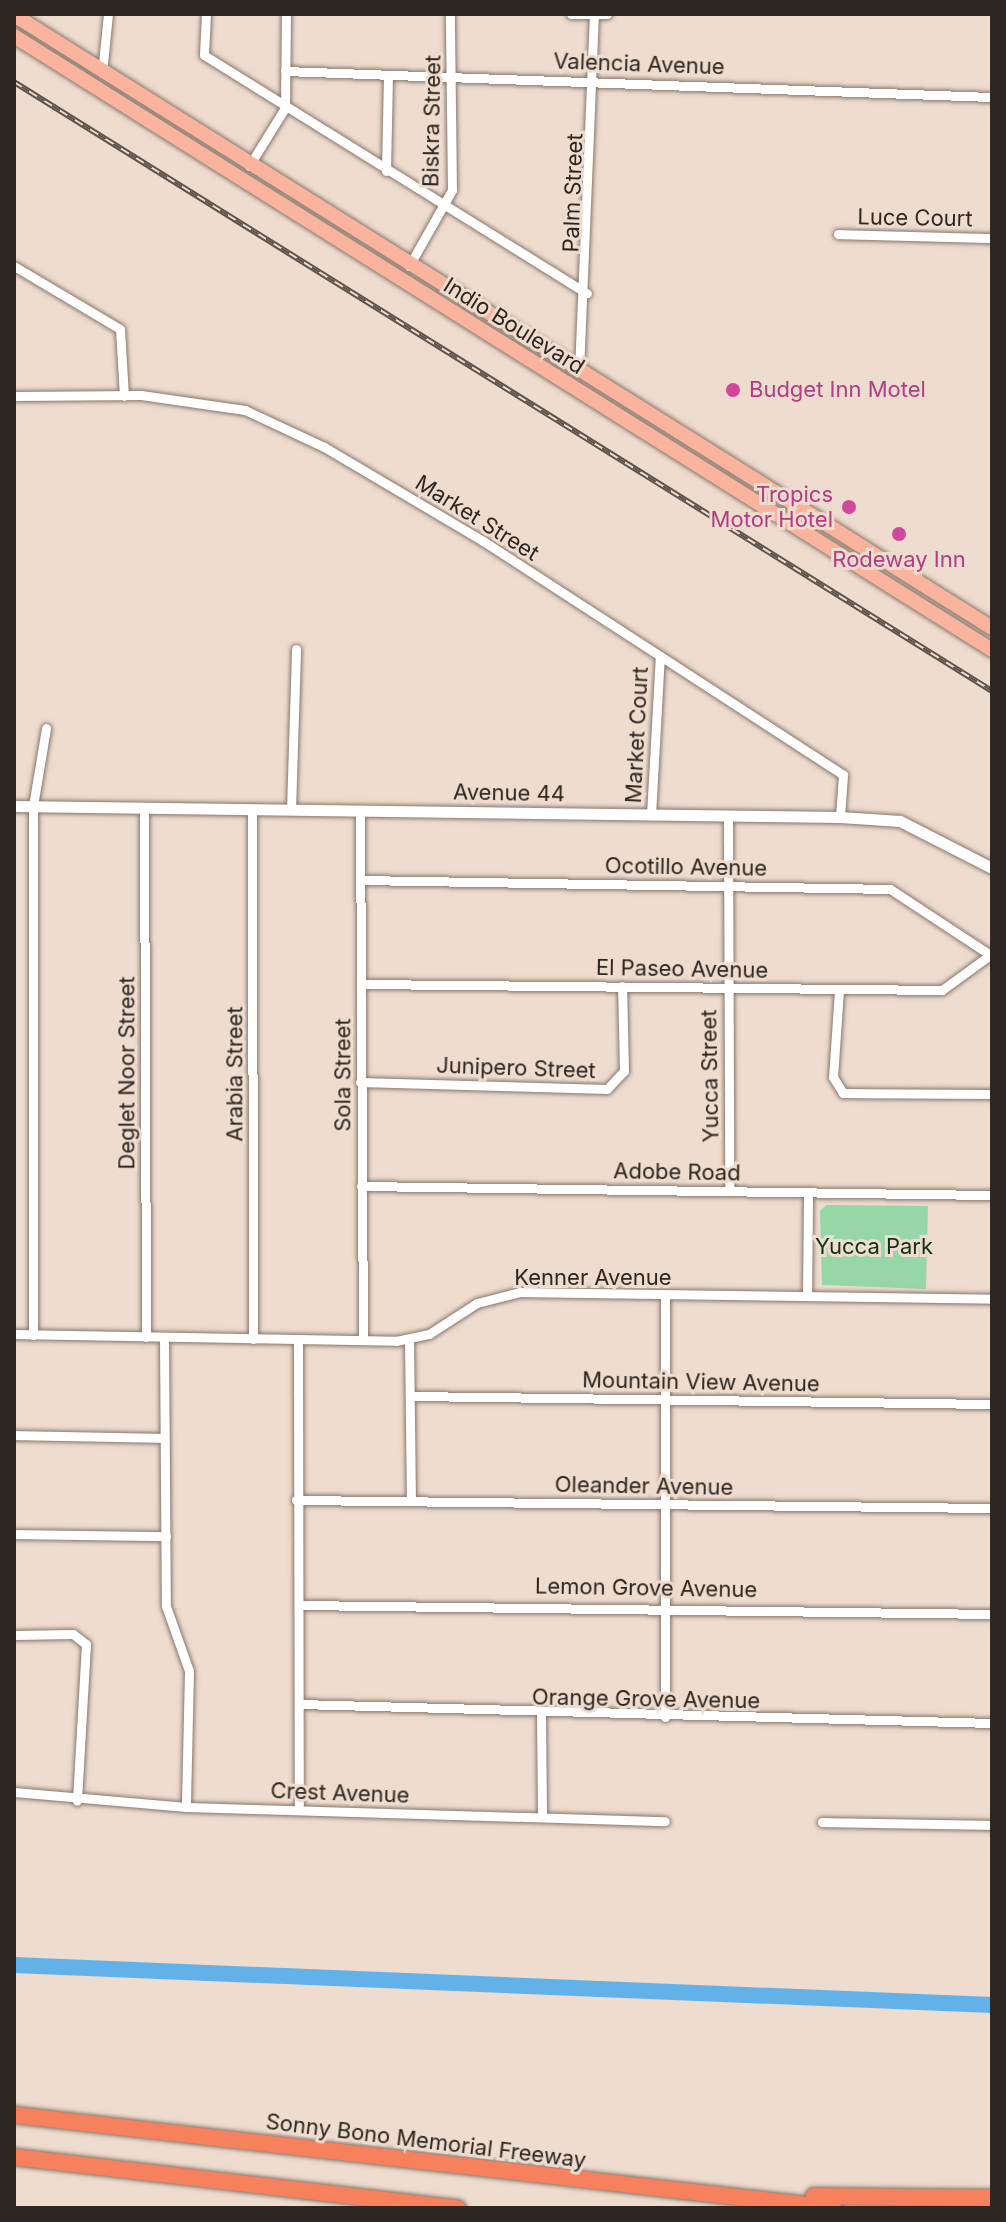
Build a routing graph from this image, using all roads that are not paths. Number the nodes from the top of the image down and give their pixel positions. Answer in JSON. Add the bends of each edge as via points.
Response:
{"nodes":[{"id":1,"x":108,"y":14,"type":"edge"},
{"id":2,"x":206,"y":14,"type":"edge"},
{"id":3,"x":286,"y":14,"type":"edge"},
{"id":4,"x":450,"y":14,"type":"edge"},
{"id":5,"x":571,"y":14,"type":"edge"},
{"id":6,"x":594,"y":14,"type":"edge"},
{"id":7,"x":607,"y":14,"type":"edge"},
{"id":8,"x":14,"y":15,"type":"edge"},
{"id":9,"x":14,"y":36,"type":"edge"},
{"id":10,"x":285,"y":71,"type":"junction"},
{"id":11,"x":102,"y":73,"type":"junction"},
{"id":12,"x":388,"y":76,"type":"junction"},
{"id":13,"x":452,"y":78,"type":"junction"},
{"id":14,"x":595,"y":81,"type":"junction"},
{"id":15,"x":992,"y":97,"type":"edge"},
{"id":16,"x":117,"y":104,"type":"junction"},
{"id":17,"x":285,"y":108,"type":"junction"},
{"id":18,"x":162,"y":132,"type":"junction"},
{"id":19,"x":249,"y":166,"type":"junction"},
{"id":20,"x":386,"y":171,"type":"junction"},
{"id":21,"x":258,"y":193,"type":"junction"},
{"id":22,"x":446,"y":208,"type":"junction"},
{"id":23,"x":321,"y":232,"type":"junction"},
{"id":24,"x":838,"y":234,"type":"dead end"},
{"id":25,"x":992,"y":238,"type":"edge"},
{"id":26,"x":14,"y":266,"type":"edge"},
{"id":27,"x":409,"y":266,"type":"junction"},
{"id":28,"x":417,"y":292,"type":"junction"},
{"id":29,"x":587,"y":293,"type":"junction"},
{"id":30,"x":492,"y":339,"type":"junction"},
{"id":31,"x":579,"y":371,"type":"junction"},
{"id":32,"x":14,"y":396,"type":"edge"},
{"id":33,"x":124,"y":396,"type":"junction"},
{"id":34,"x":590,"y":399,"type":"junction"},
{"id":35,"x":948,"y":623,"type":"junction"},
{"id":36,"x":992,"y":628,"type":"edge"},
{"id":37,"x":992,"y":641,"type":"edge"},
{"id":38,"x":296,"y":649,"type":"dead end"},
{"id":39,"x":992,"y":650,"type":"edge"},
{"id":40,"x":660,"y":656,"type":"junction"},
{"id":41,"x":46,"y":728,"type":"dead end"},
{"id":42,"x":14,"y":806,"type":"edge"},
{"id":43,"x":33,"y":806,"type":"junction"},
{"id":44,"x":144,"y":808,"type":"junction"},
{"id":45,"x":252,"y":810,"type":"junction"},
{"id":46,"x":291,"y":810,"type":"junction"},
{"id":47,"x":360,"y":811,"type":"junction"},
{"id":48,"x":651,"y":815,"type":"junction"},
{"id":49,"x":728,"y":816,"type":"junction"},
{"id":50,"x":840,"y":817,"type":"junction"},
{"id":51,"x":992,"y":868,"type":"edge"},
{"id":52,"x":360,"y":880,"type":"junction"},
{"id":53,"x":726,"y":886,"type":"junction"},
{"id":54,"x":991,"y":956,"type":"edge"},
{"id":55,"x":362,"y":984,"type":"junction"},
{"id":56,"x":622,"y":986,"type":"junction"},
{"id":57,"x":727,"y":988,"type":"junction"},
{"id":58,"x":839,"y":990,"type":"junction"},
{"id":59,"x":360,"y":1082,"type":"junction"},
{"id":60,"x":992,"y":1094,"type":"edge"},
{"id":61,"x":361,"y":1186,"type":"junction"},
{"id":62,"x":729,"y":1191,"type":"junction"},
{"id":63,"x":808,"y":1192,"type":"junction"},
{"id":64,"x":992,"y":1195,"type":"edge"},
{"id":65,"x":665,"y":1295,"type":"junction"},
{"id":66,"x":807,"y":1296,"type":"junction"},
{"id":67,"x":992,"y":1299,"type":"edge"},
{"id":68,"x":14,"y":1334,"type":"edge"},
{"id":69,"x":33,"y":1335,"type":"junction"},
{"id":70,"x":146,"y":1337,"type":"junction"},
{"id":71,"x":164,"y":1338,"type":"junction"},
{"id":72,"x":253,"y":1339,"type":"junction"},
{"id":73,"x":298,"y":1339,"type":"junction"},
{"id":74,"x":409,"y":1339,"type":"junction"},
{"id":75,"x":363,"y":1340,"type":"junction"},
{"id":76,"x":411,"y":1396,"type":"junction"},
{"id":77,"x":666,"y":1400,"type":"junction"},
{"id":78,"x":992,"y":1404,"type":"edge"},
{"id":79,"x":14,"y":1435,"type":"edge"},
{"id":80,"x":164,"y":1438,"type":"junction"},
{"id":81,"x":296,"y":1500,"type":"junction"},
{"id":82,"x":411,"y":1500,"type":"junction"},
{"id":83,"x":666,"y":1504,"type":"junction"},
{"id":84,"x":992,"y":1508,"type":"edge"},
{"id":85,"x":14,"y":1534,"type":"edge"},
{"id":86,"x":166,"y":1536,"type":"junction"},
{"id":87,"x":299,"y":1605,"type":"junction"},
{"id":88,"x":666,"y":1605,"type":"junction"},
{"id":89,"x":992,"y":1614,"type":"edge"},
{"id":90,"x":14,"y":1635,"type":"edge"},
{"id":91,"x":299,"y":1704,"type":"junction"},
{"id":92,"x":541,"y":1716,"type":"junction"},
{"id":93,"x":665,"y":1717,"type":"junction"},
{"id":94,"x":992,"y":1723,"type":"edge"},
{"id":95,"x":14,"y":1792,"type":"edge"},
{"id":96,"x":77,"y":1801,"type":"junction"},
{"id":97,"x":186,"y":1807,"type":"junction"},
{"id":98,"x":299,"y":1810,"type":"junction"},
{"id":99,"x":542,"y":1817,"type":"junction"},
{"id":100,"x":665,"y":1821,"type":"dead end"},
{"id":101,"x":822,"y":1822,"type":"dead end"},
{"id":102,"x":992,"y":1825,"type":"edge"},
{"id":103,"x":14,"y":2115,"type":"edge"},
{"id":104,"x":14,"y":2157,"type":"edge"},
{"id":105,"x":664,"y":2192,"type":"junction"},
{"id":106,"x":992,"y":2198,"type":"edge"},
{"id":107,"x":458,"y":2208,"type":"edge"},
{"id":108,"x":834,"y":2208,"type":"edge"}],
"edges":[{"from":1,"to":11,"type":"street"},
{"from":2,"to":17,"type":"street","via":[[204,55]]},
{"from":3,"to":10,"type":"street"},
{"from":4,"to":13,"type":"street","name":"Biskra Street"},
{"from":5,"to":6,"type":"street"},
{"from":6,"to":7,"type":"street"},
{"from":6,"to":14,"type":"street","name":"Palm Street"},
{"from":8,"to":11,"type":"main road","name":"Indio Boulevard"},
{"from":9,"to":11,"type":"main road","via":[[81,72]]},
{"from":9,"to":16,"type":"main road","name":"Indio Boulevard"},
{"from":10,"to":12,"type":"street","name":"Valencia Avenue"},
{"from":10,"to":17,"type":"street"},
{"from":11,"to":16,"type":"main road"},
{"from":11,"to":19,"type":"main road","name":"Indio Boulevard"},
{"from":12,"to":13,"type":"street","name":"Valencia Avenue"},
{"from":12,"to":20,"type":"street"},
{"from":13,"to":14,"type":"street","name":"Valencia Avenue"},
{"from":13,"to":22,"type":"street","name":"Biskra Street"},
{"from":14,"to":15,"type":"street","name":"Valencia Avenue"},
{"from":14,"to":29,"type":"street","name":"Palm Street"},
{"from":16,"to":18,"type":"main road","name":"Indio Boulevard"},
{"from":17,"to":19,"type":"street"},
{"from":17,"to":20,"type":"street"},
{"from":18,"to":19,"type":"main road","via":[[226,164]]},
{"from":18,"to":21,"type":"main road","name":"Indio Boulevard"},
{"from":19,"to":21,"type":"main road"},
{"from":19,"to":27,"type":"main road","name":"Indio Boulevard"},
{"from":20,"to":22,"type":"street"},
{"from":21,"to":23,"type":"main road","name":"Indio Boulevard"},
{"from":22,"to":27,"type":"street","name":"Biskra Street"},
{"from":22,"to":29,"type":"street"},
{"from":23,"to":27,"type":"main road","via":[[387,265]]},
{"from":23,"to":28,"type":"main road","name":"Indio Boulevard"},
{"from":24,"to":25,"type":"street","name":"Luce Court"},
{"from":26,"to":33,"type":"street","via":[[120,329]]},
{"from":27,"to":28,"type":"main road"},
{"from":27,"to":31,"type":"main road","name":"Indio Boulevard"},
{"from":28,"to":30,"type":"main road","name":"Indio Boulevard"},
{"from":29,"to":31,"type":"street","name":"Palm Street"},
{"from":30,"to":31,"type":"main road","via":[[556,370]]},
{"from":30,"to":34,"type":"main road","name":"Indio Boulevard"},
{"from":31,"to":34,"type":"main road"},
{"from":31,"to":36,"type":"main road","name":"Indio Boulevard"},
{"from":32,"to":33,"type":"street","name":"Market Street"},
{"from":33,"to":40,"type":"street","name":"Market Street","via":[[245,410],[324,447]]},
{"from":34,"to":35,"type":"main road","name":"Indio Boulevard"},
{"from":35,"to":37,"type":"main road"},
{"from":35,"to":39,"type":"main road","name":"Indio Boulevard"},
{"from":38,"to":46,"type":"street"},
{"from":40,"to":48,"type":"street","name":"Market Court"},
{"from":40,"to":50,"type":"street","name":"Market Street","via":[[843,775]]},
{"from":41,"to":43,"type":"street"},
{"from":42,"to":43,"type":"street","name":"Avenue 44"},
{"from":43,"to":44,"type":"street","name":"Avenue 44"},
{"from":43,"to":69,"type":"street"},
{"from":44,"to":45,"type":"street","name":"Avenue 44"},
{"from":44,"to":70,"type":"street","name":"Deglet Noor Street"},
{"from":45,"to":46,"type":"street","name":"Avenue 44"},
{"from":45,"to":72,"type":"street","name":"Arabia Street"},
{"from":46,"to":47,"type":"street","name":"Avenue 44"},
{"from":47,"to":48,"type":"street","name":"Avenue 44"},
{"from":47,"to":52,"type":"street","name":"Sola Street"},
{"from":48,"to":49,"type":"street","name":"Avenue 44"},
{"from":49,"to":50,"type":"street","name":"Avenue 44"},
{"from":49,"to":53,"type":"street","name":"Yucca Street"},
{"from":50,"to":51,"type":"street","name":"Avenue 44","via":[[900,821]]},
{"from":52,"to":53,"type":"street","name":"Ocotillo Avenue"},
{"from":52,"to":55,"type":"street","name":"Sola Street"},
{"from":53,"to":54,"type":"street","name":"Ocotillo Avenue","via":[[890,889]]},
{"from":53,"to":57,"type":"street","name":"Yucca Street"},
{"from":54,"to":58,"type":"street","name":"El Paseo Avenue","via":[[942,990]]},
{"from":55,"to":56,"type":"street","name":"El Paseo Avenue"},
{"from":55,"to":59,"type":"street","name":"Sola Street"},
{"from":56,"to":57,"type":"street","name":"El Paseo Avenue"},
{"from":56,"to":59,"type":"street","name":"Junipero Street","via":[[624,1071],[607,1089]]},
{"from":57,"to":58,"type":"street","name":"El Paseo Avenue"},
{"from":57,"to":62,"type":"street","name":"Yucca Street"},
{"from":58,"to":60,"type":"street","via":[[833,1077],[843,1093]]},
{"from":59,"to":61,"type":"street","name":"Sola Street"},
{"from":61,"to":62,"type":"street","name":"Adobe Road"},
{"from":61,"to":75,"type":"street","name":"Sola Street"},
{"from":62,"to":63,"type":"street","name":"Adobe Road"},
{"from":63,"to":64,"type":"street","name":"Adobe Road"},
{"from":63,"to":66,"type":"street"},
{"from":65,"to":66,"type":"street","name":"Kenner Avenue"},
{"from":65,"to":74,"type":"street","name":"Kenner Avenue","via":[[520,1292],[477,1303]]},
{"from":65,"to":77,"type":"street"},
{"from":66,"to":67,"type":"street","name":"Kenner Avenue"},
{"from":68,"to":69,"type":"street","name":"Kenner Avenue"},
{"from":69,"to":70,"type":"street","name":"Kenner Avenue"},
{"from":70,"to":71,"type":"street","name":"Kenner Avenue"},
{"from":71,"to":72,"type":"street","name":"Kenner Avenue"},
{"from":71,"to":80,"type":"street"},
{"from":72,"to":73,"type":"street","name":"Kenner Avenue"},
{"from":73,"to":75,"type":"street","name":"Kenner Avenue"},
{"from":73,"to":81,"type":"street"},
{"from":74,"to":75,"type":"street","name":"Kenner Avenue"},
{"from":74,"to":76,"type":"street"},
{"from":76,"to":77,"type":"street","name":"Mountain View Avenue"},
{"from":76,"to":82,"type":"street"},
{"from":77,"to":78,"type":"street","name":"Mountain View Avenue"},
{"from":77,"to":83,"type":"street"},
{"from":79,"to":80,"type":"street"},
{"from":80,"to":86,"type":"street"},
{"from":81,"to":82,"type":"street","name":"Oleander Avenue"},
{"from":81,"to":87,"type":"street"},
{"from":82,"to":83,"type":"street","name":"Oleander Avenue"},
{"from":83,"to":84,"type":"street","name":"Oleander Avenue"},
{"from":83,"to":88,"type":"street"},
{"from":85,"to":86,"type":"street"},
{"from":86,"to":97,"type":"street","via":[[166,1606],[189,1671]]},
{"from":87,"to":88,"type":"street","name":"Lemon Grove Avenue"},
{"from":87,"to":91,"type":"street"},
{"from":88,"to":89,"type":"street","name":"Lemon Grove Avenue"},
{"from":88,"to":93,"type":"street"},
{"from":90,"to":96,"type":"street","via":[[73,1634],[86,1644]]},
{"from":91,"to":92,"type":"street","name":"Orange Grove Avenue"},
{"from":91,"to":98,"type":"street"},
{"from":92,"to":93,"type":"street","name":"Orange Grove Avenue"},
{"from":92,"to":99,"type":"street"},
{"from":93,"to":94,"type":"street","name":"Orange Grove Avenue"},
{"from":95,"to":96,"type":"street","name":"Crest Avenue"},
{"from":96,"to":97,"type":"street","name":"Crest Avenue"},
{"from":97,"to":98,"type":"street","name":"Crest Avenue"},
{"from":98,"to":99,"type":"street","name":"Crest Avenue"},
{"from":99,"to":100,"type":"street","name":"Crest Avenue"},
{"from":101,"to":102,"type":"street"},
{"from":103,"to":105,"type":"highway","name":"Sonny Bono Memorial Freeway"},
{"from":104,"to":107,"type":"highway"},
{"from":105,"to":106,"type":"highway"},
{"from":105,"to":108,"type":"highway","name":"Sonny Bono Memorial Freeway"}]}
